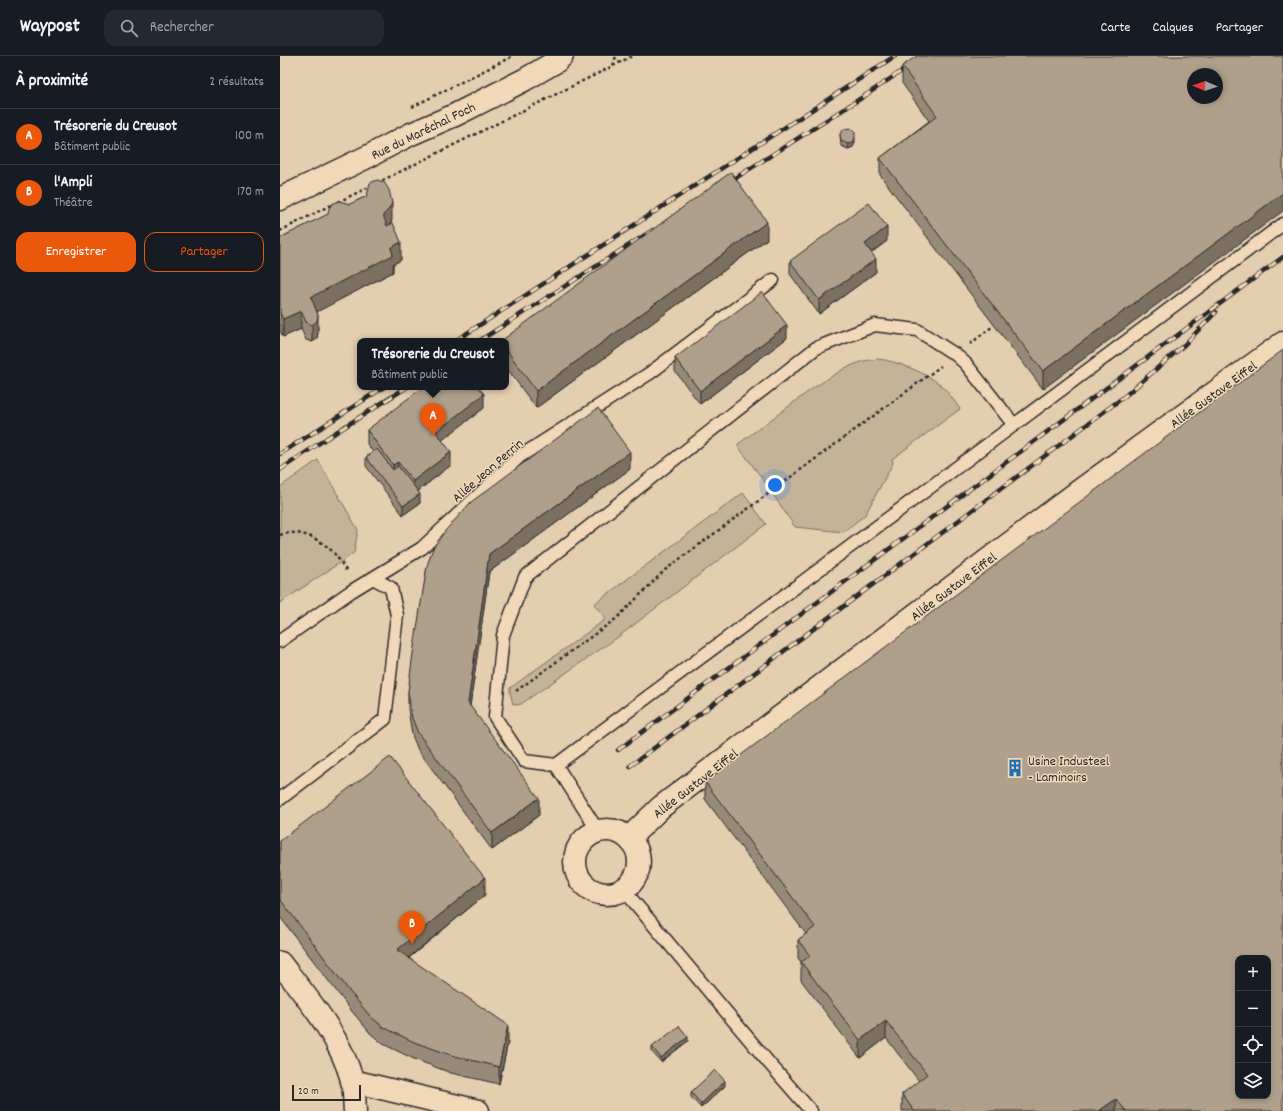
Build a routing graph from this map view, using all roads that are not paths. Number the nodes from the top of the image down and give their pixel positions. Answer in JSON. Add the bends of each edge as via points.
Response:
{"nodes":[{"id":1,"x":562,"y":56,"type":"edge"},
{"id":2,"x":280,"y":199,"type":"edge"},
{"id":3,"x":1283,"y":224,"type":"edge"},
{"id":4,"x":773,"y":280,"type":"dead end"},
{"id":5,"x":1283,"y":343,"type":"edge"},
{"id":6,"x":1014,"y":425,"type":"junction"},
{"id":7,"x":373,"y":578,"type":"junction"},
{"id":8,"x":280,"y":641,"type":"edge"},
{"id":9,"x":556,"y":765,"type":"junction"},
{"id":10,"x":280,"y":799,"type":"edge"},
{"id":11,"x":598,"y":830,"type":"junction"},
{"id":12,"x":629,"y":838,"type":"junction"},
{"id":13,"x":624,"y":890,"type":"junction"},
{"id":14,"x":280,"y":963,"type":"edge"},
{"id":15,"x":352,"y":1081,"type":"junction"},
{"id":16,"x":355,"y":1111,"type":"edge"},
{"id":17,"x":478,"y":1111,"type":"edge"},
{"id":18,"x":811,"y":1111,"type":"edge"}],
"edges":[{"from":1,"to":2,"type":"street","name":"Rue du Maréchal Foch","via":[[524,80],[455,115]]},
{"from":3,"to":6,"type":"lane"},
{"from":4,"to":7,"type":"lane","name":"Allée Jean Perrin","via":[[650,373],[519,457],[422,548]]},
{"from":5,"to":12,"type":"street","name":"Allée Gustave Eiffel","via":[[1075,494],[668,802]]},
{"from":6,"to":9,"type":"lane"},
{"from":6,"to":9,"type":"lane","via":[[966,364],[917,330],[875,325],[816,348],[525,577],[503,635],[495,717],[524,761]]},
{"from":7,"to":8,"type":"lane","name":"Allée Jean Perrin"},
{"from":7,"to":10,"type":"lane","via":[[391,588],[397,615],[385,719]]},
{"from":9,"to":11,"type":"lane"},
{"from":11,"to":12,"type":"street","via":[[620,832]]},
{"from":11,"to":13,"type":"street","via":[[589,835],[576,850],[574,860],[579,880],[595,893],[615,894]]},
{"from":12,"to":13,"type":"street","via":[[635,846],[639,865],[637,875]]},
{"from":13,"to":18,"type":"lane"},
{"from":14,"to":15,"type":"street","via":[[310,1002],[339,1048]]},
{"from":15,"to":16,"type":"street"},
{"from":15,"to":17,"type":"street"}]}
